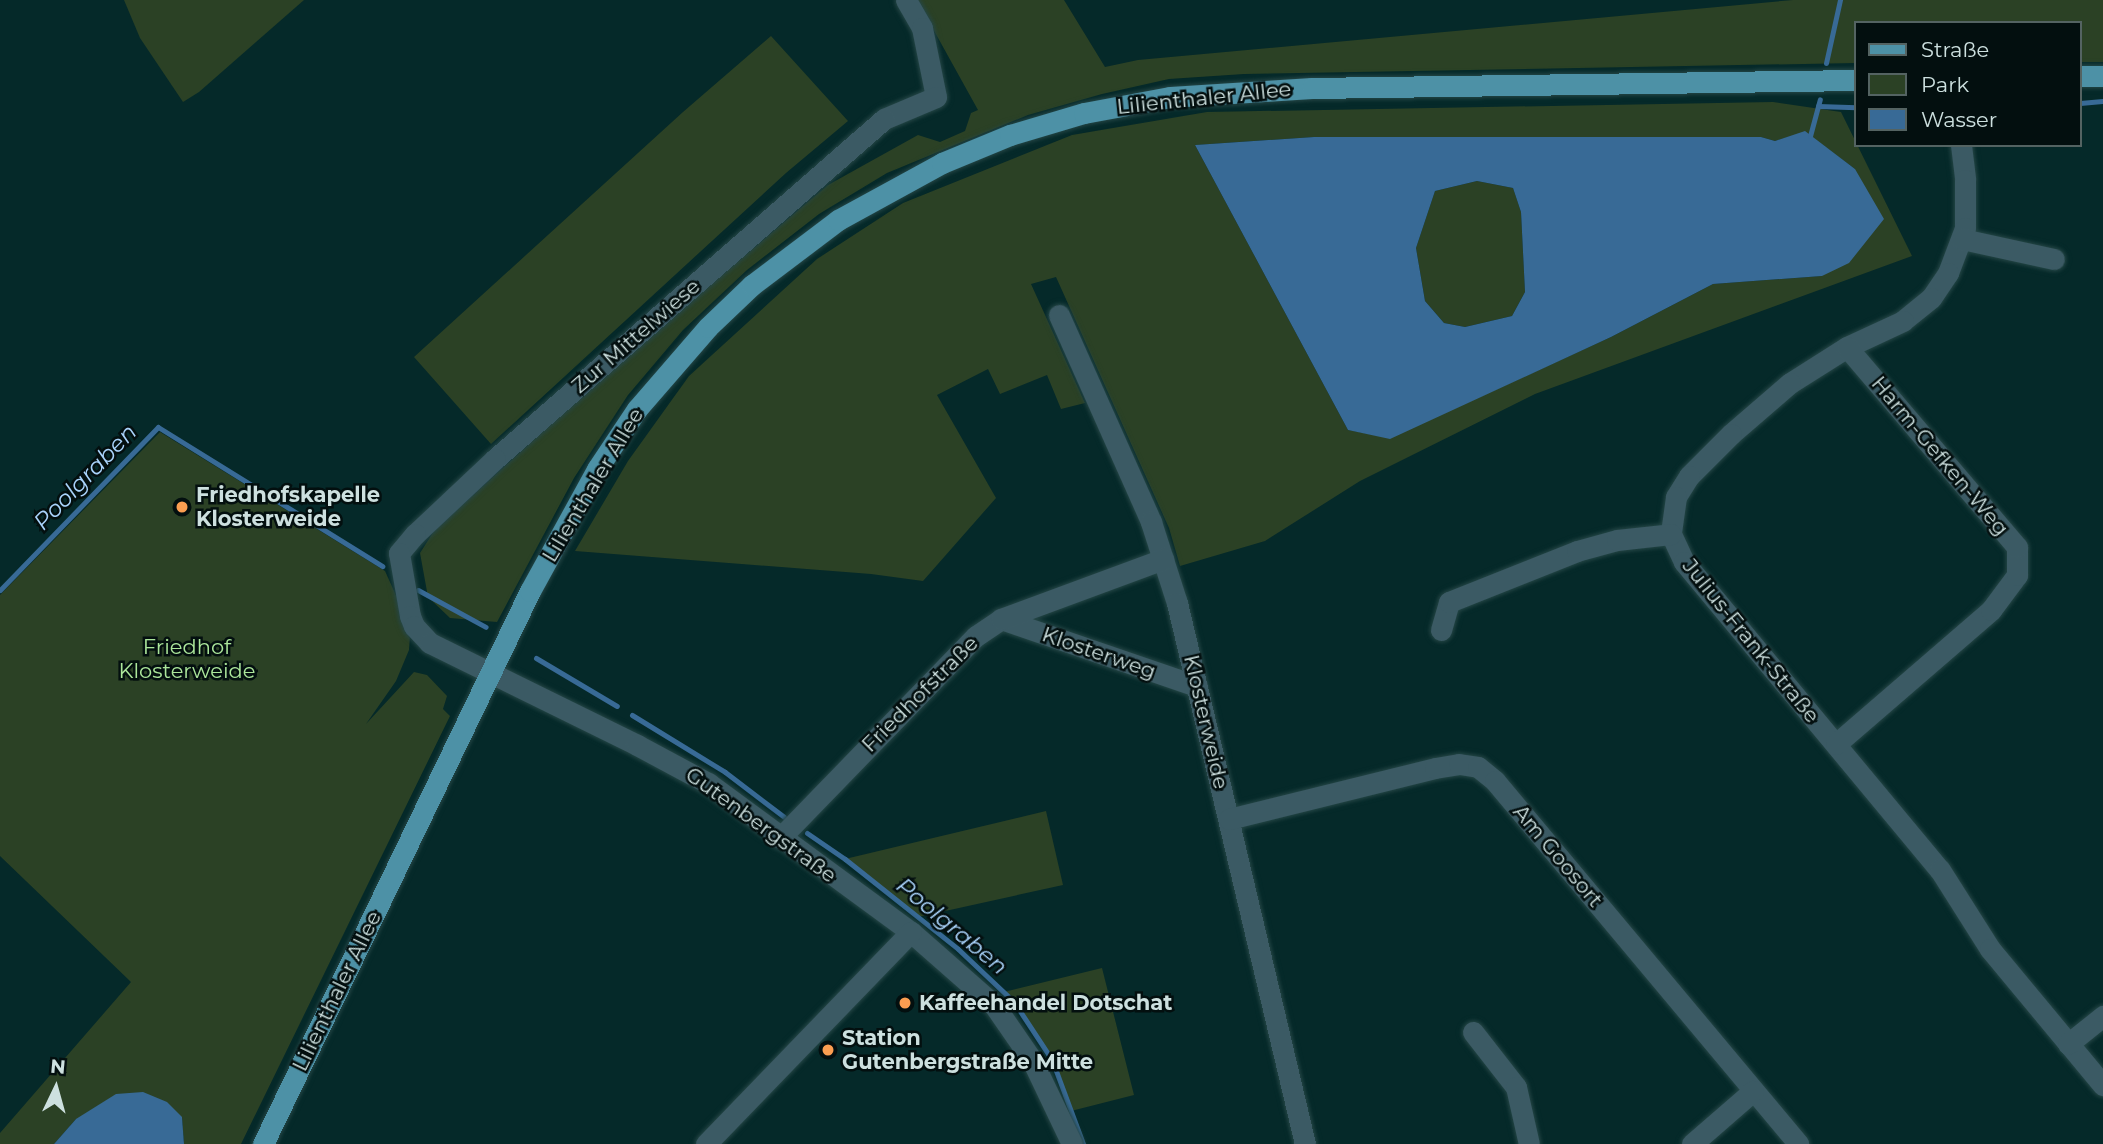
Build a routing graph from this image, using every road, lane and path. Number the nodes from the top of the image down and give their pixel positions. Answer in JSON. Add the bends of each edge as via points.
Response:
{"nodes":[{"id":1,"x":906,"y":0,"type":"edge"},
{"id":2,"x":2082,"y":76,"type":"edge"},
{"id":3,"x":2103,"y":76,"type":"edge"},
{"id":4,"x":1854,"y":80,"type":"edge"},
{"id":5,"x":1963,"y":148,"type":"edge"},
{"id":6,"x":1962,"y":239,"type":"junction"},
{"id":7,"x":2054,"y":259,"type":"dead end"},
{"id":8,"x":1059,"y":315,"type":"dead end"},
{"id":9,"x":1847,"y":346,"type":"junction"},
{"id":10,"x":1671,"y":534,"type":"junction"},
{"id":11,"x":1163,"y":559,"type":"junction"},
{"id":12,"x":1001,"y":619,"type":"junction"},
{"id":13,"x":1441,"y":629,"type":"dead end"},
{"id":14,"x":493,"y":672,"type":"junction"},
{"id":15,"x":1197,"y":686,"type":"junction"},
{"id":16,"x":1836,"y":744,"type":"junction"},
{"id":17,"x":1229,"y":819,"type":"junction"},
{"id":18,"x":780,"y":838,"type":"junction"},
{"id":19,"x":911,"y":932,"type":"junction"},
{"id":20,"x":2103,"y":1016,"type":"edge"},
{"id":21,"x":1473,"y":1032,"type":"dead end"},
{"id":22,"x":2068,"y":1044,"type":"junction"},
{"id":23,"x":2103,"y":1085,"type":"edge"},
{"id":24,"x":1753,"y":1091,"type":"junction"},
{"id":25,"x":263,"y":1144,"type":"edge"},
{"id":26,"x":706,"y":1144,"type":"edge"},
{"id":27,"x":1072,"y":1144,"type":"edge"},
{"id":28,"x":1306,"y":1144,"type":"edge"},
{"id":29,"x":1529,"y":1144,"type":"edge"},
{"id":30,"x":1692,"y":1144,"type":"edge"},
{"id":31,"x":1798,"y":1144,"type":"edge"}],
"edges":[{"from":1,"to":14,"type":"street","name":"Zur Mittelwiese","via":[[922,28],[936,97],[884,119],[495,458],[399,553],[410,616],[422,636]]},
{"from":2,"to":3,"type":"main road"},
{"from":4,"to":14,"type":"main road","name":"Lilienthaler Allee","via":[[1216,92],[1084,113],[1010,135],[942,163],[866,203],[803,244],[752,285],[684,352],[622,431],[577,502]]},
{"from":5,"to":6,"type":"street","via":[[1966,202]]},
{"from":6,"to":7,"type":"street"},
{"from":6,"to":9,"type":"street","via":[[1948,273],[1920,309]]},
{"from":8,"to":11,"type":"street","name":"Klosterweide"},
{"from":9,"to":10,"type":"street","via":[[1790,383],[1689,476],[1676,497]]},
{"from":9,"to":16,"type":"street","name":"Harm-Gefken-Weg","via":[[2017,547],[2017,575],[1992,610]]},
{"from":10,"to":13,"type":"street","via":[[1617,540],[1577,551],[1449,602]]},
{"from":10,"to":16,"type":"street","name":"Julius-Frank-Straße","via":[[1684,562]]},
{"from":11,"to":12,"type":"street","name":"Friedhofstraße"},
{"from":11,"to":15,"type":"street","name":"Klosterweide"},
{"from":12,"to":15,"type":"street","name":"Klosterweg"},
{"from":12,"to":18,"type":"street","name":"Friedhofstraße","via":[[959,651]]},
{"from":14,"to":18,"type":"street","name":"Gutenbergstraße","via":[[676,764]]},
{"from":14,"to":25,"type":"main road","name":"Lilienthaler Allee"},
{"from":15,"to":17,"type":"street","name":"Klosterweide"},
{"from":16,"to":22,"type":"street","name":"Julius-Frank-Straße","via":[[1940,870],[1990,949]]},
{"from":17,"to":24,"type":"street","name":"Am Goosort","via":[[1435,768],[1478,767],[1495,781]]},
{"from":17,"to":28,"type":"street","name":"Klosterweide"},
{"from":18,"to":19,"type":"street","name":"Gutenbergstraße"},
{"from":19,"to":26,"type":"street"},
{"from":19,"to":27,"type":"street","name":"Gutenbergstraße","via":[[994,1006],[1032,1060]]},
{"from":20,"to":22,"type":"street"},
{"from":21,"to":29,"type":"street","via":[[1516,1087]]},
{"from":22,"to":23,"type":"street","name":"Julius-Frank-Straße"},
{"from":24,"to":30,"type":"street"},
{"from":24,"to":31,"type":"street","name":"Am Goosort"}]}
